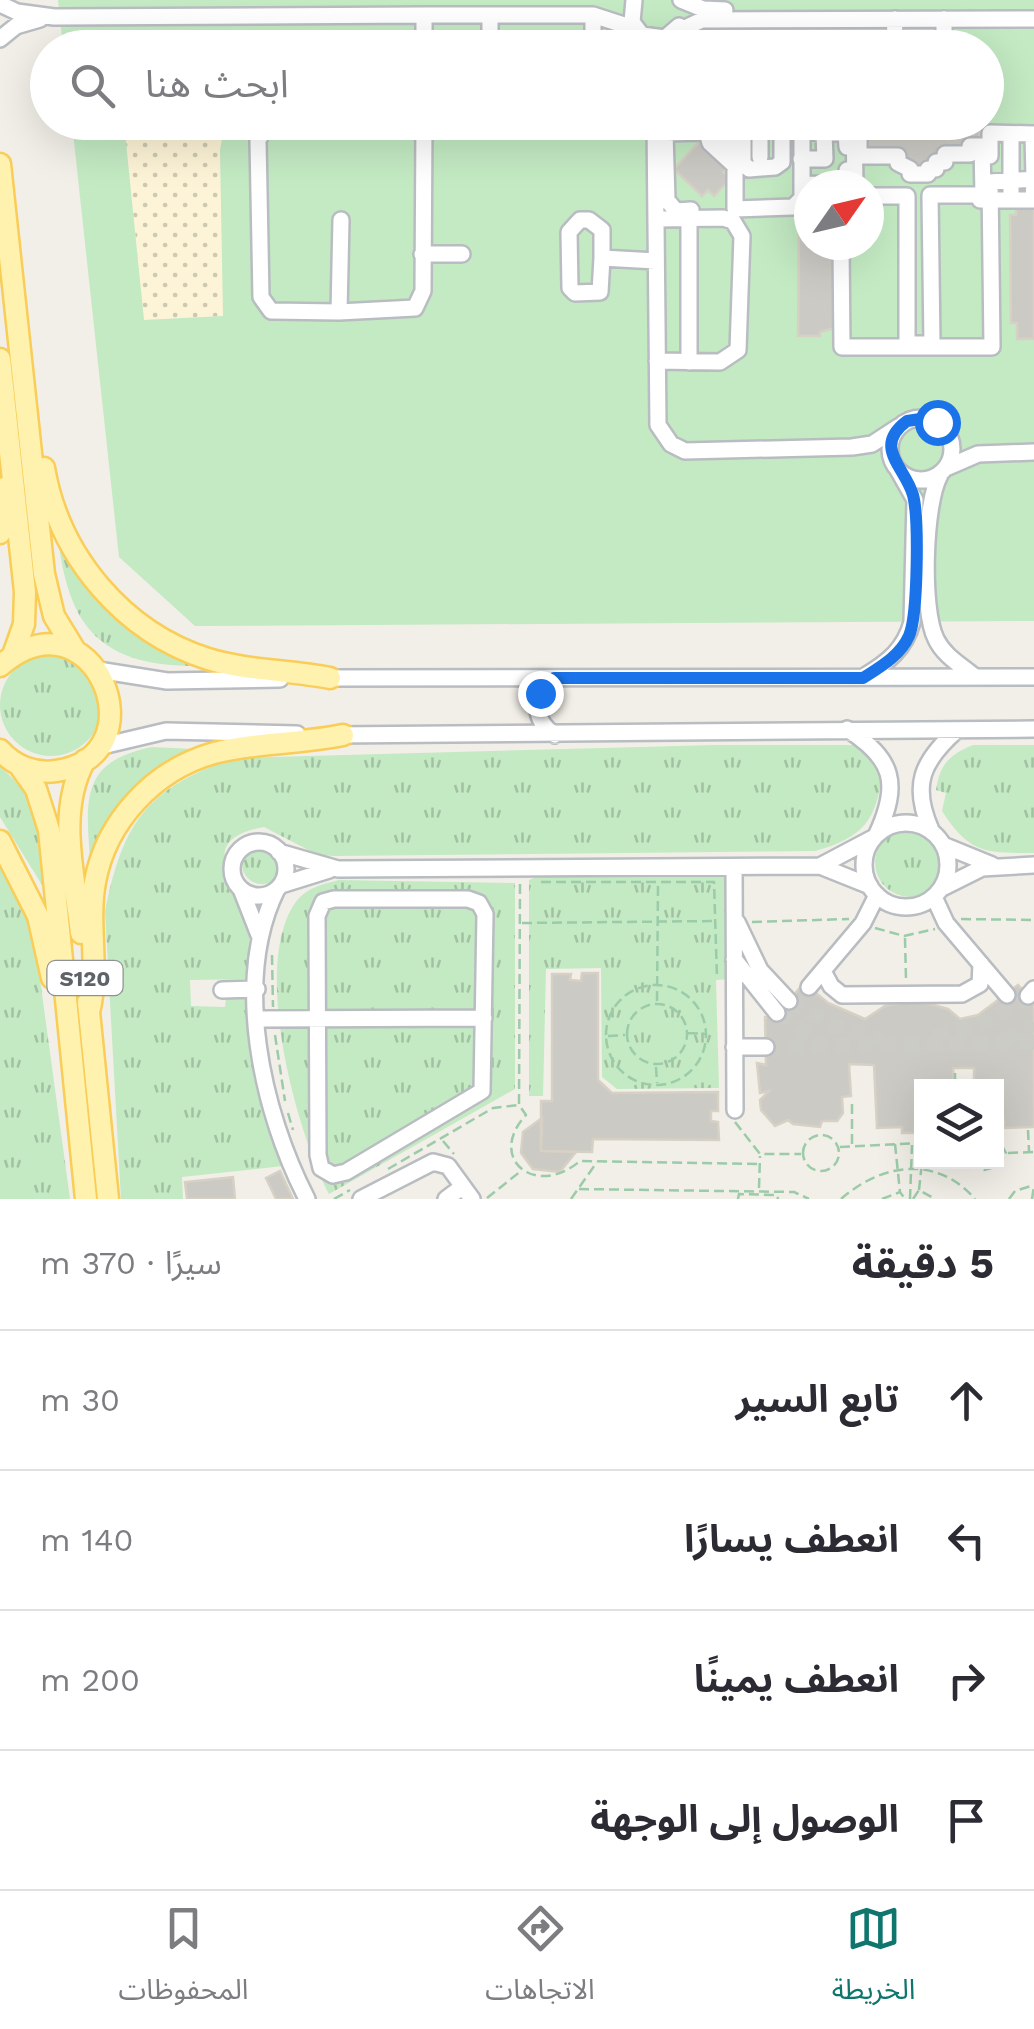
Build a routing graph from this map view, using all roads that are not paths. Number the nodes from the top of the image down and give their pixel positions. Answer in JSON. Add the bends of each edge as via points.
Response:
{"nodes":[{"id":1,"x":634,"y":0,"type":"edge"},
{"id":2,"x":680,"y":0,"type":"edge"},
{"id":3,"x":0,"y":4,"type":"edge"},
{"id":4,"x":910,"y":5,"type":"edge"},
{"id":5,"x":93,"y":8,"type":"edge"},
{"id":6,"x":129,"y":8,"type":"edge"},
{"id":7,"x":720,"y":10,"type":"junction"},
{"id":8,"x":1034,"y":11,"type":"edge"},
{"id":9,"x":424,"y":14,"type":"junction"},
{"id":10,"x":490,"y":15,"type":"junction"},
{"id":11,"x":593,"y":15,"type":"junction"},
{"id":12,"x":54,"y":16,"type":"junction"},
{"id":13,"x":895,"y":19,"type":"junction"},
{"id":14,"x":944,"y":19,"type":"junction"},
{"id":15,"x":1034,"y":19,"type":"edge"},
{"id":16,"x":424,"y":30,"type":"edge"},
{"id":17,"x":490,"y":30,"type":"edge"},
{"id":18,"x":593,"y":30,"type":"edge"},
{"id":19,"x":631,"y":30,"type":"edge"},
{"id":20,"x":639,"y":30,"type":"edge"},
{"id":21,"x":674,"y":30,"type":"edge"},
{"id":22,"x":679,"y":30,"type":"edge"},
{"id":23,"x":683,"y":30,"type":"edge"},
{"id":24,"x":895,"y":30,"type":"edge"},
{"id":25,"x":944,"y":30,"type":"edge"},
{"id":26,"x":0,"y":39,"type":"edge"},
{"id":27,"x":1004,"y":134,"type":"edge"},
{"id":28,"x":1011,"y":134,"type":"junction"},
{"id":29,"x":258,"y":140,"type":"edge"},
{"id":30,"x":424,"y":140,"type":"edge"},
{"id":31,"x":656,"y":140,"type":"edge"},
{"id":32,"x":664,"y":140,"type":"edge"},
{"id":33,"x":726,"y":140,"type":"edge"},
{"id":34,"x":743,"y":140,"type":"edge"},
{"id":35,"x":760,"y":140,"type":"edge"},
{"id":36,"x":782,"y":140,"type":"edge"},
{"id":37,"x":802,"y":140,"type":"edge"},
{"id":38,"x":824,"y":140,"type":"edge"},
{"id":39,"x":846,"y":140,"type":"edge"},
{"id":40,"x":854,"y":140,"type":"edge"},
{"id":41,"x":859,"y":140,"type":"edge"},
{"id":42,"x":984,"y":140,"type":"edge"},
{"id":43,"x":989,"y":140,"type":"edge"},
{"id":44,"x":986,"y":152,"type":"junction"},
{"id":45,"x":760,"y":157,"type":"dead end"},
{"id":46,"x":847,"y":158,"type":"junction"},
{"id":47,"x":1034,"y":158,"type":"edge"},
{"id":48,"x":801,"y":159,"type":"junction"},
{"id":49,"x":825,"y":159,"type":"junction"},
{"id":50,"x":1012,"y":159,"type":"junction"},
{"id":51,"x":0,"y":164,"type":"edge"},
{"id":52,"x":801,"y":170,"type":"edge"},
{"id":53,"x":825,"y":170,"type":"edge"},
{"id":54,"x":847,"y":170,"type":"edge"},
{"id":55,"x":854,"y":170,"type":"edge"},
{"id":56,"x":1012,"y":180,"type":"junction"},
{"id":57,"x":1034,"y":180,"type":"edge"},
{"id":58,"x":990,"y":182,"type":"junction"},
{"id":59,"x":884,"y":198,"type":"edge"},
{"id":60,"x":990,"y":200,"type":"junction"},
{"id":61,"x":1011,"y":200,"type":"junction"},
{"id":62,"x":908,"y":202,"type":"junction"},
{"id":63,"x":930,"y":202,"type":"junction"},
{"id":64,"x":794,"y":206,"type":"edge"},
{"id":65,"x":735,"y":209,"type":"junction"},
{"id":66,"x":689,"y":218,"type":"junction"},
{"id":67,"x":656,"y":219,"type":"junction"},
{"id":68,"x":341,"y":220,"type":"dead end"},
{"id":69,"x":422,"y":254,"type":"junction"},
{"id":70,"x":462,"y":254,"type":"dead end"},
{"id":71,"x":602,"y":258,"type":"junction"},
{"id":72,"x":656,"y":260,"type":"junction"},
{"id":73,"x":841,"y":260,"type":"edge"},
{"id":74,"x":340,"y":312,"type":"junction"},
{"id":75,"x":0,"y":359,"type":"edge"},
{"id":76,"x":657,"y":361,"type":"junction"},
{"id":77,"x":689,"y":362,"type":"junction"},
{"id":78,"x":2,"y":381,"type":"junction"},
{"id":79,"x":26,"y":383,"type":"junction"},
{"id":80,"x":898,"y":428,"type":"junction"},
{"id":81,"x":945,"y":429,"type":"junction"},
{"id":82,"x":852,"y":447,"type":"junction"},
{"id":83,"x":995,"y":452,"type":"junction"},
{"id":84,"x":1034,"y":452,"type":"edge"},
{"id":85,"x":896,"y":468,"type":"junction"},
{"id":86,"x":944,"y":470,"type":"junction"},
{"id":87,"x":0,"y":533,"type":"edge"},
{"id":88,"x":76,"y":652,"type":"junction"},
{"id":89,"x":7,"y":661,"type":"edge"},
{"id":90,"x":98,"y":670,"type":"junction"},
{"id":91,"x":1034,"y":677,"type":"edge"},
{"id":92,"x":330,"y":678,"type":"junction"},
{"id":93,"x":554,"y":678,"type":"junction"},
{"id":94,"x":863,"y":678,"type":"junction"},
{"id":95,"x":975,"y":678,"type":"junction"},
{"id":96,"x":1034,"y":729,"type":"edge"},
{"id":97,"x":847,"y":730,"type":"junction"},
{"id":98,"x":958,"y":730,"type":"junction"},
{"id":99,"x":343,"y":735,"type":"junction"},
{"id":100,"x":555,"y":736,"type":"junction"},
{"id":101,"x":91,"y":754,"type":"junction"},
{"id":102,"x":6,"y":756,"type":"edge"},
{"id":103,"x":931,"y":830,"type":"junction"},
{"id":104,"x":875,"y":836,"type":"junction"},
{"id":105,"x":0,"y":841,"type":"edge"},
{"id":106,"x":944,"y":844,"type":"junction"},
{"id":107,"x":279,"y":852,"type":"junction"},
{"id":108,"x":1034,"y":865,"type":"edge"},
{"id":109,"x":820,"y":866,"type":"junction"},
{"id":110,"x":996,"y":866,"type":"junction"},
{"id":111,"x":734,"y":867,"type":"junction"},
{"id":112,"x":338,"y":869,"type":"junction"},
{"id":113,"x":279,"y":887,"type":"junction"},
{"id":114,"x":241,"y":889,"type":"junction"},
{"id":115,"x":873,"y":890,"type":"junction"},
{"id":116,"x":938,"y":892,"type":"junction"},
{"id":117,"x":735,"y":918,"type":"junction"},
{"id":118,"x":259,"y":935,"type":"junction"},
{"id":119,"x":734,"y":959,"type":"junction"},
{"id":120,"x":981,"y":964,"type":"junction"},
{"id":121,"x":823,"y":971,"type":"junction"},
{"id":122,"x":809,"y":987,"type":"dead end"},
{"id":123,"x":257,"y":989,"type":"junction"},
{"id":124,"x":222,"y":990,"type":"dead end"},
{"id":125,"x":1006,"y":994,"type":"dead end"},
{"id":126,"x":89,"y":1012,"type":"junction"},
{"id":127,"x":484,"y":1018,"type":"junction"},
{"id":128,"x":67,"y":1019,"type":"junction"},
{"id":129,"x":266,"y":1019,"type":"junction"},
{"id":130,"x":317,"y":1020,"type":"junction"},
{"id":131,"x":734,"y":1047,"type":"junction"},
{"id":132,"x":766,"y":1047,"type":"tunnel mouth"},
{"id":133,"x":735,"y":1110,"type":"road end"},
{"id":134,"x":467,"y":1193,"type":"edge"},
{"id":135,"x":356,"y":1194,"type":"edge"},
{"id":136,"x":86,"y":1199,"type":"edge"},
{"id":137,"x":108,"y":1199,"type":"edge"},
{"id":138,"x":308,"y":1199,"type":"edge"},
{"id":139,"x":446,"y":1199,"type":"edge"}],
"edges":[{"from":1,"to":11,"type":"street"},
{"from":1,"to":20,"type":"street","via":[[631,13]]},
{"from":2,"to":7,"type":"street"},
{"from":2,"to":21,"type":"street"},
{"from":3,"to":12,"type":"street"},
{"from":4,"to":7,"type":"street"},
{"from":4,"to":8,"type":"street"},
{"from":5,"to":6,"type":"street"},
{"from":5,"to":12,"type":"street"},
{"from":6,"to":9,"type":"street"},
{"from":7,"to":22,"type":"street","via":[[691,18]]},
{"from":9,"to":10,"type":"street"},
{"from":9,"to":16,"type":"street"},
{"from":10,"to":11,"type":"street"},
{"from":10,"to":17,"type":"street"},
{"from":11,"to":18,"type":"street"},
{"from":11,"to":19,"type":"street"},
{"from":12,"to":26,"type":"street","via":[[24,22]]},
{"from":13,"to":14,"type":"street"},
{"from":13,"to":23,"type":"street","via":[[702,20]]},
{"from":13,"to":24,"type":"street"},
{"from":14,"to":15,"type":"street"},
{"from":14,"to":25,"type":"street"},
{"from":27,"to":28,"type":"street"},
{"from":28,"to":47,"type":"street","via":[[1033,134]]},
{"from":28,"to":50,"type":"street"},
{"from":29,"to":74,"type":"street","via":[[261,297],[271,311]]},
{"from":30,"to":69,"type":"street"},
{"from":31,"to":67,"type":"street"},
{"from":32,"to":65,"type":"street","via":[[667,200],[676,210]]},
{"from":33,"to":65,"type":"street","via":[[735,144]]},
{"from":34,"to":36,"type":"street","via":[[748,169],[782,162]]},
{"from":35,"to":45,"type":"street"},
{"from":37,"to":48,"type":"street"},
{"from":38,"to":49,"type":"street"},
{"from":39,"to":46,"type":"street"},
{"from":40,"to":55,"type":"street"},
{"from":41,"to":44,"type":"street","via":[[859,156],[898,156],[910,174],[928,174],[936,162],[945,162],[945,154],[970,154],[970,146]]},
{"from":42,"to":44,"type":"street"},
{"from":43,"to":44,"type":"street"},
{"from":44,"to":50,"type":"street"},
{"from":44,"to":58,"type":"street"},
{"from":44,"to":63,"type":"street","via":[[983,195],[930,195]]},
{"from":46,"to":49,"type":"street"},
{"from":46,"to":54,"type":"street"},
{"from":47,"to":50,"type":"street"},
{"from":47,"to":57,"type":"street"},
{"from":48,"to":49,"type":"street"},
{"from":48,"to":52,"type":"street"},
{"from":49,"to":53,"type":"street"},
{"from":50,"to":56,"type":"street"},
{"from":51,"to":79,"type":"main road"},
{"from":56,"to":57,"type":"street"},
{"from":56,"to":58,"type":"street"},
{"from":56,"to":61,"type":"street"},
{"from":57,"to":61,"type":"street","via":[[1034,200]]},
{"from":58,"to":60,"type":"street"},
{"from":59,"to":62,"type":"street","via":[[908,196]]},
{"from":60,"to":61,"type":"street"},
{"from":60,"to":63,"type":"street"},
{"from":60,"to":73,"type":"street","via":[[992,347],[842,347]]},
{"from":62,"to":63,"type":"street"},
{"from":62,"to":63,"type":"street","via":[[907,344],[932,344]]},
{"from":64,"to":65,"type":"street"},
{"from":66,"to":67,"type":"street"},
{"from":66,"to":77,"type":"street"},
{"from":66,"to":77,"type":"street","via":[[733,221],[742,236],[738,350],[720,362]]},
{"from":67,"to":72,"type":"street"},
{"from":68,"to":74,"type":"street"},
{"from":69,"to":70,"type":"street"},
{"from":69,"to":74,"type":"street","via":[[423,291],[414,308]]},
{"from":71,"to":71,"type":"street","via":[[602,230],[580,220],[570,232],[574,292],[600,292]]},
{"from":71,"to":72,"type":"street"},
{"from":72,"to":76,"type":"street"},
{"from":75,"to":78,"type":"main road"},
{"from":76,"to":77,"type":"street"},
{"from":76,"to":82,"type":"street","via":[[658,424],[685,451]]},
{"from":78,"to":87,"type":"main road"},
{"from":78,"to":89,"type":"main road","via":[[26,592],[24,624]]},
{"from":79,"to":88,"type":"main road","via":[[47,595]]},
{"from":79,"to":92,"type":"main road","via":[[58,517],[82,565],[117,606],[160,638],[209,659]]},
{"from":80,"to":81,"type":"street","via":[[927,418]]},
{"from":80,"to":82,"type":"street"},
{"from":80,"to":85,"type":"street","via":[[891,442]]},
{"from":81,"to":83,"type":"street","via":[[962,444]]},
{"from":81,"to":86,"type":"street","via":[[952,447]]},
{"from":82,"to":85,"type":"street","via":[[872,450]]},
{"from":83,"to":84,"type":"street"},
{"from":83,"to":86,"type":"street","via":[[962,457]]},
{"from":85,"to":86,"type":"street","via":[[923,481]]},
{"from":85,"to":94,"type":"street","via":[[914,500],[912,622],[892,658]]},
{"from":86,"to":95,"type":"street","via":[[929,501],[929,622],[941,649]]},
{"from":88,"to":89,"type":"main road","via":[[34,646]]},
{"from":88,"to":90,"type":"main road"},
{"from":90,"to":92,"type":"street","via":[[167,681]]},
{"from":90,"to":101,"type":"main road","via":[[111,707],[108,728]]},
{"from":91,"to":95,"type":"street"},
{"from":92,"to":93,"type":"street"},
{"from":93,"to":94,"type":"street"},
{"from":93,"to":100,"type":"street","via":[[537,707]]},
{"from":94,"to":95,"type":"street"},
{"from":96,"to":98,"type":"street"},
{"from":97,"to":98,"type":"street"},
{"from":97,"to":100,"type":"street"},
{"from":97,"to":104,"type":"street","via":[[876,749],[889,773],[889,803]]},
{"from":98,"to":103,"type":"street","via":[[933,752],[920,776],[920,802]]},
{"from":99,"to":100,"type":"street"},
{"from":99,"to":101,"type":"street","via":[[166,731]]},
{"from":99,"to":126,"type":"main road","via":[[214,754],[166,775],[137,800],[113,831],[95,880]]},
{"from":101,"to":102,"type":"main road","via":[[52,772]]},
{"from":101,"to":126,"type":"main road","number":"S120","via":[[73,786],[69,814]]},
{"from":102,"to":128,"type":"main road","number":"S120","via":[[36,788],[49,830]]},
{"from":103,"to":104,"type":"street","via":[[909,822]]},
{"from":103,"to":106,"type":"street"},
{"from":104,"to":109,"type":"street"},
{"from":104,"to":115,"type":"street","via":[[864,862]]},
{"from":105,"to":128,"type":"main road","via":[[30,895]]},
{"from":106,"to":110,"type":"street"},
{"from":106,"to":116,"type":"street","via":[[948,874]]},
{"from":107,"to":112,"type":"street"},
{"from":107,"to":113,"type":"street","via":[[286,864]]},
{"from":107,"to":114,"type":"street","via":[[252,842],[237,853],[232,872]]},
{"from":108,"to":110,"type":"street"},
{"from":109,"to":111,"type":"street"},
{"from":109,"to":115,"type":"street"},
{"from":110,"to":116,"type":"street","via":[[968,872]]},
{"from":111,"to":112,"type":"street"},
{"from":111,"to":117,"type":"street"},
{"from":112,"to":113,"type":"street"},
{"from":113,"to":114,"type":"street","via":[[259,896]]},
{"from":113,"to":118,"type":"street"},
{"from":114,"to":118,"type":"street"},
{"from":115,"to":116,"type":"street","via":[[905,907]]},
{"from":115,"to":121,"type":"street","via":[[863,923]]},
{"from":116,"to":120,"type":"street","via":[[946,923]]},
{"from":117,"to":119,"type":"street"},
{"from":117,"to":119,"type":"street","via":[[783,1007]]},
{"from":118,"to":123,"type":"street"},
{"from":119,"to":131,"type":"street"},
{"from":120,"to":121,"type":"street","via":[[980,984],[969,993],[842,995]]},
{"from":120,"to":125,"type":"street"},
{"from":121,"to":122,"type":"street"},
{"from":123,"to":124,"type":"street"},
{"from":123,"to":129,"type":"street"},
{"from":126,"to":137,"type":"main road","number":"S120"},
{"from":127,"to":130,"type":"street"},
{"from":127,"to":130,"type":"street","via":[[485,914],[479,903],[334,899],[317,911]]},
{"from":127,"to":130,"type":"street","via":[[484,1086],[478,1096],[333,1174],[318,1155]]},
{"from":128,"to":136,"type":"main road","number":"S120"},
{"from":129,"to":130,"type":"street"},
{"from":129,"to":138,"type":"street","via":[[278,1124]]},
{"from":131,"to":132,"type":"street"},
{"from":131,"to":133,"type":"street"},
{"from":134,"to":135,"type":"street","via":[[448,1166],[433,1162]]},
{"from":134,"to":139,"type":"street"}]}
